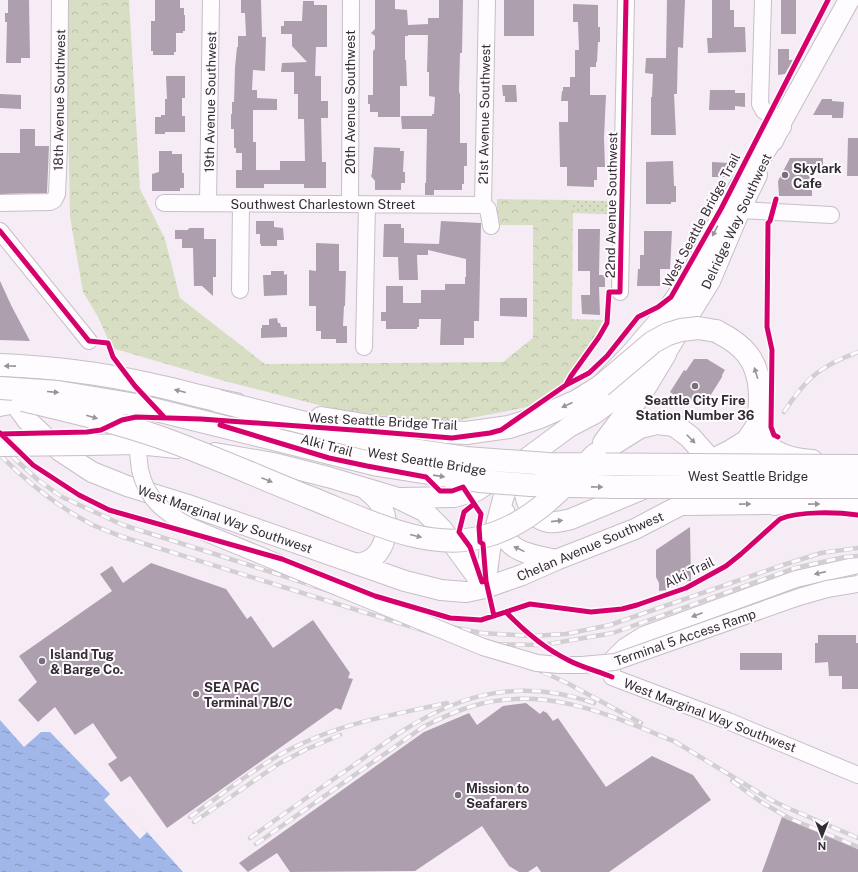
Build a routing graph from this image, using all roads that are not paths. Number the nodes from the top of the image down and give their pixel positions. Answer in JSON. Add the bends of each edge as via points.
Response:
{"nodes":[{"id":1,"x":60,"y":0,"type":"edge"},
{"id":2,"x":211,"y":0,"type":"edge"},
{"id":3,"x":351,"y":0,"type":"edge"},
{"id":4,"x":486,"y":0,"type":"edge"},
{"id":5,"x":626,"y":0,"type":"edge"},
{"id":6,"x":763,"y":0,"type":"edge"},
{"id":7,"x":849,"y":0,"type":"edge"},
{"id":8,"x":781,"y":124,"type":"junction"},
{"id":9,"x":0,"y":203,"type":"edge"},
{"id":10,"x":164,"y":203,"type":"dead end"},
{"id":11,"x":208,"y":203,"type":"junction"},
{"id":12,"x":241,"y":204,"type":"junction"},
{"id":13,"x":350,"y":204,"type":"junction"},
{"id":14,"x":367,"y":204,"type":"junction"},
{"id":15,"x":483,"y":205,"type":"junction"},
{"id":16,"x":740,"y":210,"type":"junction"},
{"id":17,"x":831,"y":215,"type":"dead end"},
{"id":18,"x":491,"y":226,"type":"dead end"},
{"id":19,"x":0,"y":231,"type":"edge"},
{"id":20,"x":240,"y":290,"type":"dead end"},
{"id":21,"x":620,"y":292,"type":"dead end"},
{"id":22,"x":89,"y":341,"type":"dead end"},
{"id":23,"x":364,"y":347,"type":"dead end"},
{"id":24,"x":665,"y":354,"type":"junction"},
{"id":25,"x":0,"y":365,"type":"edge"},
{"id":26,"x":0,"y":381,"type":"edge"},
{"id":27,"x":601,"y":386,"type":"junction"},
{"id":28,"x":0,"y":388,"type":"edge"},
{"id":29,"x":218,"y":401,"type":"junction"},
{"id":30,"x":6,"y":403,"type":"edge"},
{"id":31,"x":758,"y":425,"type":"junction"},
{"id":32,"x":619,"y":434,"type":"junction"},
{"id":33,"x":136,"y":444,"type":"junction"},
{"id":34,"x":0,"y":446,"type":"edge"},
{"id":35,"x":858,"y":450,"type":"edge"},
{"id":36,"x":523,"y":461,"type":"junction"},
{"id":37,"x":711,"y":461,"type":"junction"},
{"id":38,"x":655,"y":465,"type":"junction"},
{"id":39,"x":858,"y":466,"type":"edge"},
{"id":40,"x":858,"y":472,"type":"edge"},
{"id":41,"x":858,"y":476,"type":"edge"},
{"id":42,"x":735,"y":477,"type":"junction"},
{"id":43,"x":363,"y":487,"type":"junction"},
{"id":44,"x":858,"y":487,"type":"edge"},
{"id":45,"x":504,"y":495,"type":"junction"},
{"id":46,"x":395,"y":498,"type":"junction"},
{"id":47,"x":858,"y":503,"type":"edge"},
{"id":48,"x":775,"y":504,"type":"junction"},
{"id":49,"x":682,"y":505,"type":"junction"},
{"id":50,"x":556,"y":560,"type":"junction"},
{"id":51,"x":358,"y":564,"type":"junction"},
{"id":52,"x":858,"y":565,"type":"edge"},
{"id":53,"x":858,"y":584,"type":"edge"},
{"id":54,"x":485,"y":588,"type":"junction"},
{"id":55,"x":858,"y":775,"type":"edge"}],
"edges":[{"from":1,"to":9,"type":"street","name":"18th Avenue Southwest","via":[[58,194],[50,202]]},
{"from":2,"to":11,"type":"street","name":"19th Avenue Southwest"},
{"from":3,"to":13,"type":"street","name":"20th Avenue Southwest"},
{"from":4,"to":15,"type":"street","name":"21st Avenue Southwest"},
{"from":5,"to":21,"type":"street","name":"22nd Avenue Southwest"},
{"from":6,"to":8,"type":"street","via":[[760,100],[762,109]]},
{"from":7,"to":8,"type":"main road","name":"Delridge Way Southwest"},
{"from":8,"to":16,"type":"main road","name":"Delridge Way Southwest"},
{"from":8,"to":27,"type":"highway","one_way":true,"bridge":true,"via":[[728,206],[695,270],[662,320]]},
{"from":10,"to":11,"type":"street","name":"Southwest Charlestown Street"},
{"from":11,"to":12,"type":"street","name":"Southwest Charlestown Street"},
{"from":12,"to":13,"type":"street","name":"Southwest Charlestown Street"},
{"from":12,"to":20,"type":"street"},
{"from":13,"to":14,"type":"street","name":"Southwest Charlestown Street"},
{"from":14,"to":15,"type":"street","name":"Southwest Charlestown Street"},
{"from":14,"to":23,"type":"street"},
{"from":15,"to":18,"type":"street","name":"21st Avenue Southwest","via":[[488,209]]},
{"from":16,"to":17,"type":"street"},
{"from":16,"to":24,"type":"main road","name":"Delridge Way Southwest","via":[[710,281]]},
{"from":19,"to":22,"type":"street"},
{"from":24,"to":32,"type":"highway"},
{"from":24,"to":36,"type":"main road","name":"Delridge Way Southwest","via":[[622,393]]},
{"from":29,"to":25,"type":"highway","name":"West Seattle Bridge","one_way":true,"via":[[90,372]]},
{"from":26,"to":30,"type":"main road","name":"West Marginal Way Southwest"},
{"from":27,"to":29,"type":"highway","one_way":true,"bridge":true,"via":[[577,401],[540,417],[509,427],[466,433],[382,428]]},
{"from":31,"to":27,"type":"highway","one_way":true,"bridge":true,"via":[[761,403],[756,369],[740,346],[716,331],[698,328],[668,334],[653,342]]},
{"from":28,"to":44,"type":"highway","name":"West Seattle Bridge","one_way":true,"bridge":true,"via":[[58,392],[136,404],[378,465],[479,481],[608,487]]},
{"from":29,"to":38,"type":"highway","name":"West Seattle Bridge","bridge":true,"via":[[412,450],[466,458],[548,464]]},
{"from":30,"to":32,"type":"highway","one_way":true,"bridge":true,"via":[[74,412],[161,438],[379,525],[419,537],[455,541],[481,538],[526,519],[547,503]]},
{"from":30,"to":51,"type":"main road","name":"West Marginal Way Southwest","via":[[60,451],[92,472]]},
{"from":31,"to":37,"type":"highway","via":[[747,441],[732,452]]},
{"from":31,"to":40,"type":"highway","via":[[764,441],[791,458],[837,464]]},
{"from":31,"to":42,"type":"highway","via":[[751,463]]},
{"from":32,"to":37,"type":"highway","one_way":true,"via":[[657,423],[674,426],[690,437]]},
{"from":33,"to":34,"type":"main road","bridge":true},
{"from":33,"to":43,"type":"main road","via":[[207,451],[273,463]]},
{"from":33,"to":53,"type":"street","name":"Terminal 5 Access Ramp","bridge":true,"via":[[140,470],[147,490],[158,505],[177,519],[482,647],[537,663],[582,665],[616,662],[799,597]]},
{"from":35,"to":38,"type":"highway","bridge":true,"via":[[761,454]]},
{"from":36,"to":37,"type":"main road","one_way":true,"via":[[525,495],[529,507],[539,518],[547,522],[571,519]]},
{"from":36,"to":45,"type":"main road","name":"Delridge Way Southwest"},
{"from":36,"to":46,"type":"main road","via":[[476,490],[454,497]]},
{"from":37,"to":42,"type":"highway"},
{"from":38,"to":39,"type":"highway","name":"West Seattle Bridge","bridge":true},
{"from":41,"to":42,"type":"main road"},
{"from":42,"to":48,"type":"highway"},
{"from":42,"to":49,"type":"main road","name":"Chelan Avenue Southwest"},
{"from":43,"to":46,"type":"main road"},
{"from":43,"to":51,"type":"main road","via":[[378,501],[385,515],[386,528],[383,544],[376,555]]},
{"from":50,"to":45,"type":"main road","one_way":true,"via":[[528,553],[510,544],[505,536]]},
{"from":45,"to":54,"type":"main road","name":"Delridge Way Southwest","via":[[490,549]]},
{"from":46,"to":54,"type":"main road","via":[[424,512],[442,529]]},
{"from":48,"to":47,"type":"main road","one_way":true},
{"from":49,"to":48,"type":"main road","one_way":true},
{"from":49,"to":50,"type":"main road","name":"Chelan Avenue Southwest","via":[[634,529]]},
{"from":50,"to":54,"type":"main road","name":"Chelan Avenue Southwest"},
{"from":51,"to":54,"type":"main road","name":"West Marginal Way Southwest","via":[[405,581],[441,590],[466,592]]},
{"from":52,"to":55,"type":"street","name":"West Marginal Way Southwest","one_way":true,"via":[[796,579],[643,635],[624,647],[612,659],[612,677],[728,721]]}]}
